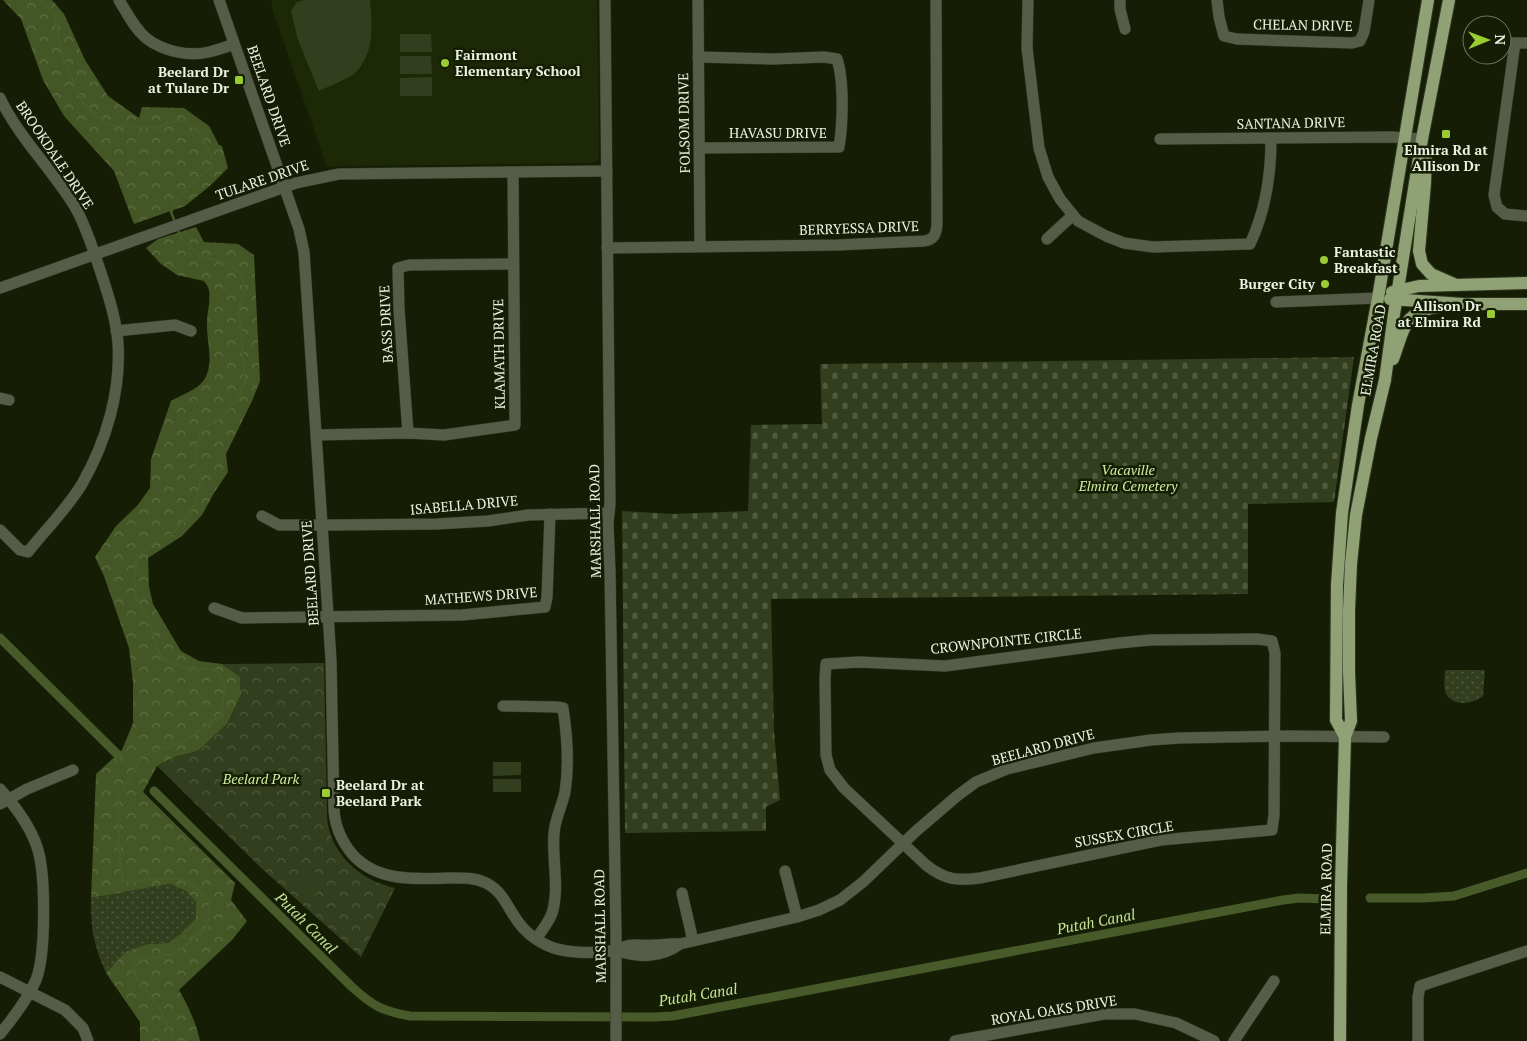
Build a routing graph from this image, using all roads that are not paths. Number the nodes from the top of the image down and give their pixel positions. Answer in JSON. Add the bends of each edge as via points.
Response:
{"nodes":[{"id":1,"x":120,"y":0,"type":"edge"},
{"id":2,"x":219,"y":0,"type":"edge"},
{"id":3,"x":605,"y":0,"type":"edge"},
{"id":4,"x":698,"y":0,"type":"edge"},
{"id":5,"x":936,"y":0,"type":"edge"},
{"id":6,"x":1028,"y":0,"type":"edge"},
{"id":7,"x":1120,"y":0,"type":"edge"},
{"id":8,"x":1217,"y":0,"type":"edge"},
{"id":9,"x":1369,"y":0,"type":"edge"},
{"id":10,"x":1428,"y":0,"type":"edge"},
{"id":11,"x":1449,"y":0,"type":"edge"},
{"id":12,"x":1125,"y":29,"type":"dead end"},
{"id":13,"x":1521,"y":43,"type":"edge"},
{"id":14,"x":234,"y":44,"type":"junction"},
{"id":15,"x":698,"y":58,"type":"junction"},
{"id":16,"x":0,"y":98,"type":"edge"},
{"id":17,"x":1423,"y":134,"type":"junction"},
{"id":18,"x":1406,"y":137,"type":"junction"},
{"id":19,"x":1160,"y":139,"type":"dead end"},
{"id":20,"x":1271,"y":139,"type":"junction"},
{"id":21,"x":700,"y":148,"type":"junction"},
{"id":22,"x":607,"y":171,"type":"junction"},
{"id":23,"x":513,"y":173,"type":"junction"},
{"id":24,"x":284,"y":187,"type":"junction"},
{"id":25,"x":1073,"y":215,"type":"junction"},
{"id":26,"x":1527,"y":216,"type":"edge"},
{"id":27,"x":1047,"y":239,"type":"dead end"},
{"id":28,"x":700,"y":246,"type":"junction"},
{"id":29,"x":607,"y":248,"type":"junction"},
{"id":30,"x":95,"y":254,"type":"junction"},
{"id":31,"x":513,"y":264,"type":"junction"},
{"id":32,"x":1527,"y":283,"type":"edge"},
{"id":33,"x":1456,"y":285,"type":"junction"},
{"id":34,"x":0,"y":288,"type":"edge"},
{"id":35,"x":1397,"y":294,"type":"junction"},
{"id":36,"x":1378,"y":298,"type":"junction"},
{"id":37,"x":1276,"y":302,"type":"dead end"},
{"id":38,"x":1463,"y":304,"type":"junction"},
{"id":39,"x":1527,"y":304,"type":"edge"},
{"id":40,"x":116,"y":331,"type":"junction"},
{"id":41,"x":192,"y":331,"type":"dead end"},
{"id":42,"x":1386,"y":380,"type":"junction"},
{"id":43,"x":408,"y":433,"type":"junction"},
{"id":44,"x":316,"y":435,"type":"junction"},
{"id":45,"x":609,"y":513,"type":"junction"},
{"id":46,"x":550,"y":514,"type":"junction"},
{"id":47,"x":262,"y":516,"type":"dead end"},
{"id":48,"x":322,"y":525,"type":"junction"},
{"id":49,"x":0,"y":530,"type":"edge"},
{"id":50,"x":214,"y":608,"type":"dead end"},
{"id":51,"x":328,"y":616,"type":"junction"},
{"id":52,"x":503,"y":706,"type":"dead end"},
{"id":53,"x":1274,"y":737,"type":"junction"},
{"id":54,"x":1345,"y":737,"type":"junction"},
{"id":55,"x":1384,"y":737,"type":"dead end"},
{"id":56,"x":73,"y":770,"type":"dead end"},
{"id":57,"x":0,"y":789,"type":"edge"},
{"id":58,"x":5,"y":802,"type":"edge"},
{"id":59,"x":904,"y":843,"type":"junction"},
{"id":60,"x":785,"y":872,"type":"dead end"},
{"id":61,"x":682,"y":892,"type":"dead end"},
{"id":62,"x":796,"y":917,"type":"junction"},
{"id":63,"x":536,"y":939,"type":"junction"},
{"id":64,"x":693,"y":941,"type":"junction"},
{"id":65,"x":616,"y":950,"type":"junction"},
{"id":66,"x":1527,"y":951,"type":"edge"},
{"id":67,"x":0,"y":976,"type":"edge"},
{"id":68,"x":1274,"y":981,"type":"dead end"},
{"id":69,"x":30,"y":992,"type":"junction"},
{"id":70,"x":0,"y":1034,"type":"edge"},
{"id":71,"x":616,"y":1036,"type":"edge"},
{"id":72,"x":983,"y":1039,"type":"edge"},
{"id":73,"x":88,"y":1041,"type":"edge"},
{"id":74,"x":955,"y":1041,"type":"edge"},
{"id":75,"x":1214,"y":1041,"type":"edge"},
{"id":76,"x":1234,"y":1041,"type":"edge"},
{"id":77,"x":1340,"y":1041,"type":"edge"},
{"id":78,"x":1418,"y":1041,"type":"edge"}],
"edges":[{"from":1,"to":14,"type":"street","via":[[129,18],[146,38],[174,51],[207,53]]},
{"from":2,"to":14,"type":"street","name":"BEELARD DRIVE"},
{"from":3,"to":22,"type":"street","name":"MARSHALL ROAD"},
{"from":4,"to":15,"type":"street","name":"FOLSOM DRIVE"},
{"from":5,"to":28,"type":"street","name":"BERRYESSA DRIVE","via":[[937,232],[934,238],[838,245]]},
{"from":6,"to":25,"type":"street","via":[[1027,48],[1039,148],[1048,177]]},
{"from":7,"to":12,"type":"street"},
{"from":8,"to":9,"type":"street","name":"CHELAN DRIVE","via":[[1224,36],[1352,43],[1360,41],[1364,32]]},
{"from":10,"to":18,"type":"main road","name":"ELMIRA ROAD"},
{"from":11,"to":17,"type":"main road","name":"ELMIRA ROAD"},
{"from":13,"to":26,"type":"street","via":[[1494,195],[1498,207],[1505,214]]},
{"from":14,"to":24,"type":"street","name":"BEELARD DRIVE"},
{"from":15,"to":21,"type":"street","name":"FOLSOM DRIVE"},
{"from":15,"to":21,"type":"street","name":"HAVASU DRIVE","via":[[824,57],[837,59],[840,69],[839,147]]},
{"from":16,"to":30,"type":"street","name":"BROOKDALE DRIVE","via":[[28,144],[74,206]]},
{"from":17,"to":18,"type":"street","name":"SANTANA DRIVE"},
{"from":17,"to":33,"type":"main road","via":[[1426,183],[1419,251],[1422,264],[1431,274]]},
{"from":17,"to":35,"type":"main road","name":"ELMIRA ROAD"},
{"from":18,"to":20,"type":"street","name":"SANTANA DRIVE"},
{"from":18,"to":36,"type":"main road","name":"ELMIRA ROAD"},
{"from":19,"to":20,"type":"street","name":"SANTANA DRIVE"},
{"from":20,"to":25,"type":"street","via":[[1267,184],[1250,244],[1153,247],[1124,243],[1106,236]]},
{"from":21,"to":28,"type":"street","name":"FOLSOM DRIVE"},
{"from":22,"to":23,"type":"street","name":"TULARE DRIVE"},
{"from":22,"to":29,"type":"street","name":"MARSHALL ROAD"},
{"from":23,"to":24,"type":"street","name":"TULARE DRIVE","via":[[339,174]]},
{"from":23,"to":31,"type":"street","name":"KLAMATH DRIVE"},
{"from":24,"to":30,"type":"street","name":"TULARE DRIVE"},
{"from":24,"to":44,"type":"street","name":"BEELARD DRIVE","via":[[304,252]]},
{"from":25,"to":27,"type":"street"},
{"from":28,"to":29,"type":"street","name":"BERRYESSA DRIVE"},
{"from":29,"to":45,"type":"street","name":"MARSHALL ROAD"},
{"from":30,"to":34,"type":"street","name":"TULARE DRIVE"},
{"from":30,"to":40,"type":"street","name":"BROOKDALE DRIVE","via":[[110,299]]},
{"from":31,"to":43,"type":"street","name":"KLAMATH DRIVE","via":[[515,425],[444,435]]},
{"from":31,"to":43,"type":"street","name":"BASS DRIVE","via":[[409,265],[398,268]]},
{"from":32,"to":33,"type":"main road"},
{"from":33,"to":35,"type":"main road","via":[[1418,286]]},
{"from":35,"to":36,"type":"main road"},
{"from":35,"to":38,"type":"main road"},
{"from":35,"to":42,"type":"main road","name":"ELMIRA ROAD"},
{"from":36,"to":37,"type":"street"},
{"from":36,"to":54,"type":"main road","name":"ELMIRA ROAD","via":[[1342,513],[1336,720]]},
{"from":38,"to":39,"type":"main road"},
{"from":38,"to":42,"type":"main road","via":[[1429,308],[1414,315],[1403,331]]},
{"from":40,"to":41,"type":"street","via":[[175,325]]},
{"from":40,"to":49,"type":"street","name":"BROOKDALE DRIVE","via":[[118,355],[114,398],[98,454],[81,484],[28,552],[20,550]]},
{"from":42,"to":54,"type":"main road","name":"ELMIRA ROAD","via":[[1356,515],[1349,610],[1351,721]]},
{"from":43,"to":44,"type":"street","name":"KLAMATH DRIVE"},
{"from":44,"to":48,"type":"street","name":"BEELARD DRIVE"},
{"from":45,"to":46,"type":"street","name":"ISABELLA DRIVE"},
{"from":45,"to":65,"type":"street","name":"MARSHALL ROAD"},
{"from":46,"to":48,"type":"street","name":"ISABELLA DRIVE","via":[[437,524]]},
{"from":46,"to":51,"type":"street","name":"MATHEWS DRIVE","via":[[545,607],[462,615]]},
{"from":47,"to":48,"type":"street","name":"ISABELLA DRIVE","via":[[279,525]]},
{"from":48,"to":51,"type":"street","name":"BEELARD DRIVE"},
{"from":50,"to":51,"type":"street","via":[[242,618]]},
{"from":51,"to":63,"type":"street","name":"BEELARD DRIVE","via":[[334,810],[337,828],[346,846],[361,862],[380,874],[403,878],[465,878],[488,883],[500,894],[519,924]]},
{"from":52,"to":63,"type":"street","via":[[563,708],[565,721],[566,778],[554,834],[555,900],[553,912]]},
{"from":53,"to":54,"type":"street","name":"BEELARD DRIVE"},
{"from":53,"to":59,"type":"street","name":"BEELARD DRIVE","via":[[1179,738],[1123,743],[1008,770],[976,782]]},
{"from":53,"to":59,"type":"street","name":"SUSSEX CIRCLE","via":[[1272,830],[1161,840],[965,880],[938,874]]},
{"from":53,"to":59,"type":"street","name":"CROWNPOINTE CIRCLE","via":[[1275,653],[1272,640],[1150,640],[945,666],[859,662],[826,664],[826,755],[830,770],[844,788]]},
{"from":54,"to":55,"type":"street","name":"BEELARD DRIVE"},
{"from":54,"to":77,"type":"main road","name":"ELMIRA ROAD"},
{"from":56,"to":58,"type":"street","via":[[35,785]]},
{"from":57,"to":58,"type":"street"},
{"from":58,"to":69,"type":"street","via":[[30,830],[38,847],[42,868],[43,940],[37,978]]},
{"from":59,"to":62,"type":"street","name":"BEELARD DRIVE","via":[[840,900]]},
{"from":60,"to":62,"type":"street"},
{"from":61,"to":64,"type":"street"},
{"from":62,"to":64,"type":"street","name":"BEELARD DRIVE"},
{"from":63,"to":65,"type":"street","name":"BEELARD DRIVE","via":[[567,951]]},
{"from":64,"to":65,"type":"street","name":"BEELARD DRIVE","via":[[628,946]]},
{"from":65,"to":71,"type":"street","name":"MARSHALL ROAD"},
{"from":66,"to":78,"type":"street","via":[[1420,986]]},
{"from":67,"to":69,"type":"street"},
{"from":68,"to":76,"type":"street"},
{"from":69,"to":70,"type":"street"},
{"from":69,"to":73,"type":"street","via":[[75,1018]]},
{"from":72,"to":74,"type":"street","name":"ROYAL OAKS DRIVE"},
{"from":72,"to":75,"type":"street","name":"ROYAL OAKS DRIVE","via":[[1104,1014],[1135,1014],[1176,1023]]}]}
